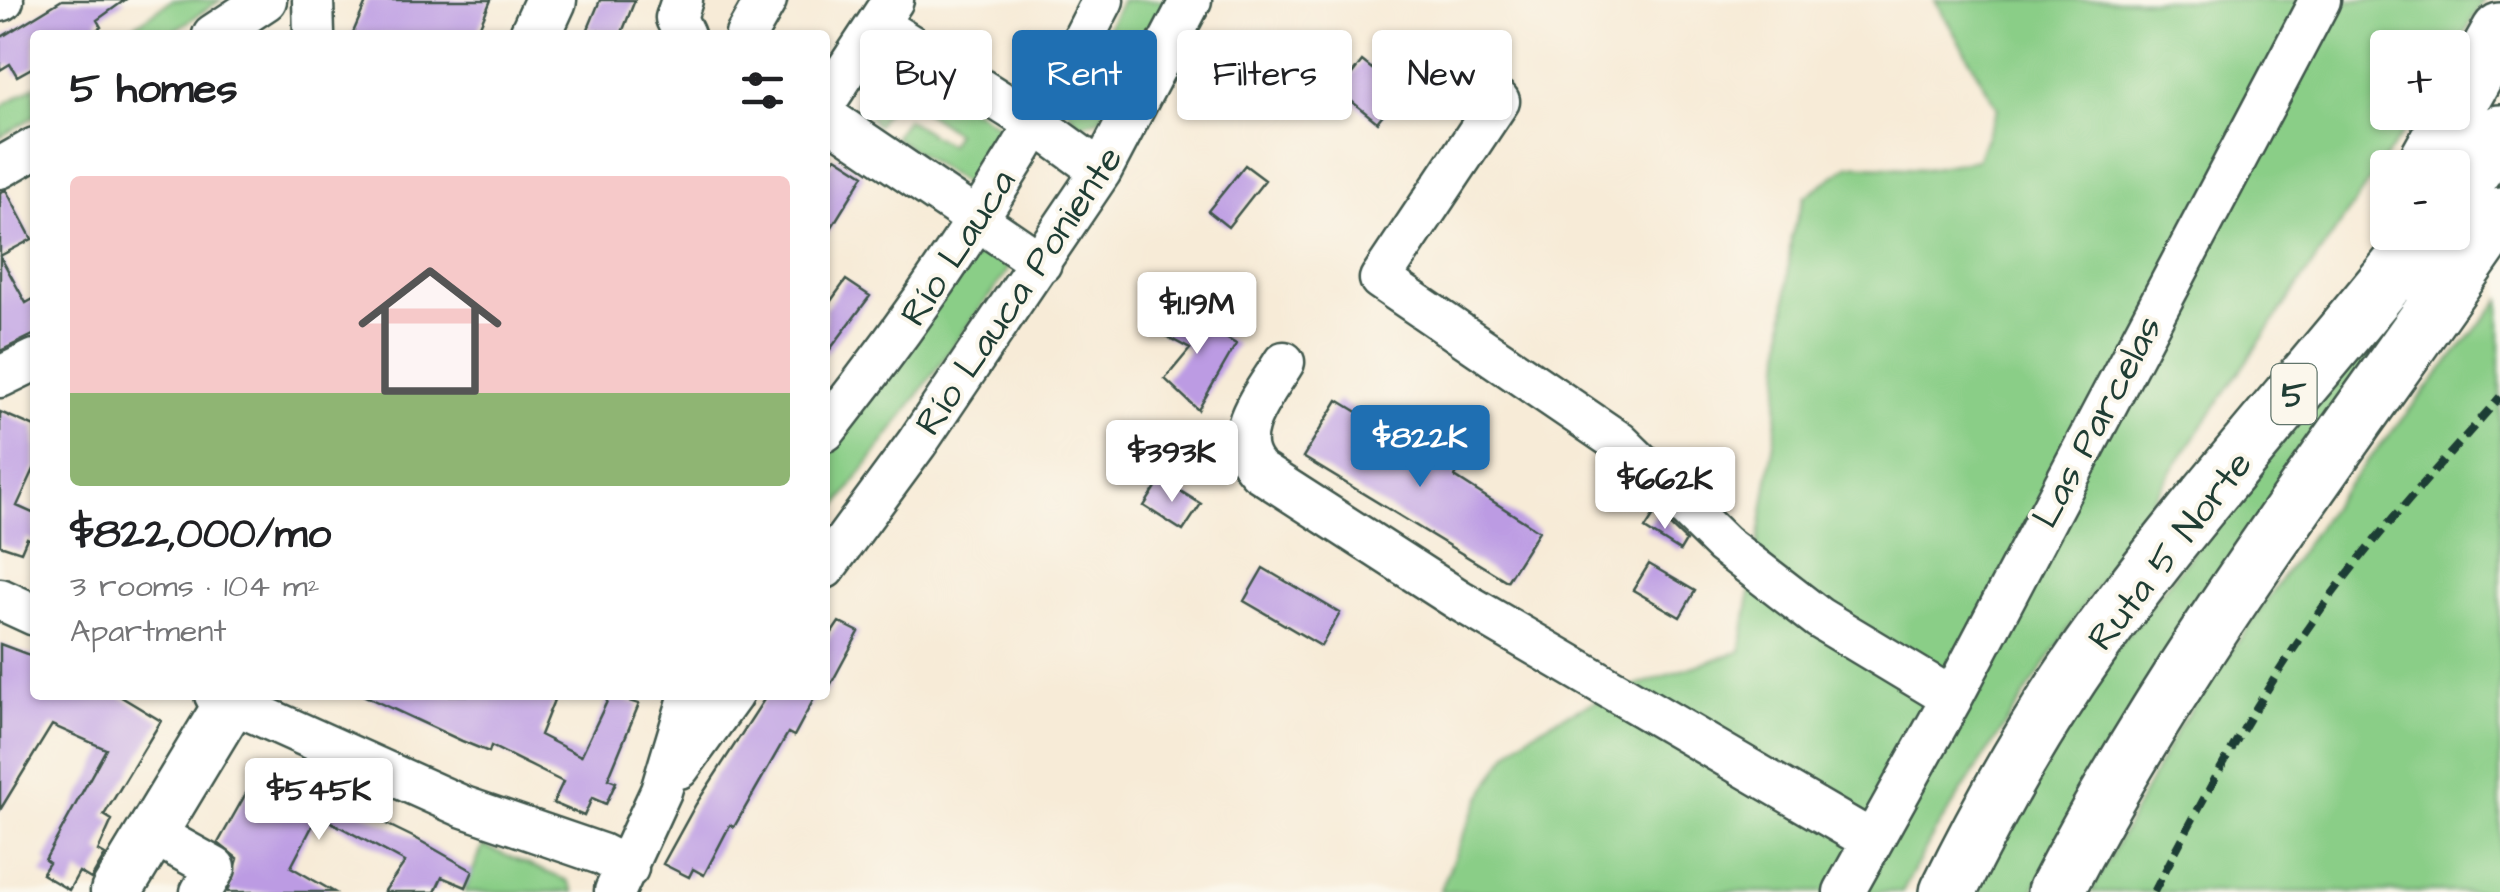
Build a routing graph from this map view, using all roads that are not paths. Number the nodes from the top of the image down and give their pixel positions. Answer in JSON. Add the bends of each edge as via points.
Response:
{"nodes":[{"id":1,"x":266,"y":0,"type":"edge"},
{"id":2,"x":313,"y":0,"type":"edge"},
{"id":3,"x":551,"y":0,"type":"edge"},
{"id":4,"x":682,"y":0,"type":"edge"},
{"id":5,"x":1102,"y":0,"type":"edge"},
{"id":6,"x":1191,"y":0,"type":"edge"},
{"id":7,"x":2320,"y":0,"type":"edge"},
{"id":8,"x":886,"y":12,"type":"edge"},
{"id":9,"x":221,"y":30,"type":"edge"},
{"id":10,"x":314,"y":30,"type":"edge"},
{"id":11,"x":538,"y":30,"type":"edge"},
{"id":12,"x":682,"y":30,"type":"edge"},
{"id":13,"x":2500,"y":31,"type":"edge"},
{"id":14,"x":832,"y":77,"type":"edge"},
{"id":15,"x":830,"y":119,"type":"edge"},
{"id":16,"x":1487,"y":120,"type":"edge"},
{"id":17,"x":1036,"y":124,"type":"junction"},
{"id":18,"x":2500,"y":133,"type":"edge"},
{"id":19,"x":2433,"y":150,"type":"edge"},
{"id":20,"x":30,"y":151,"type":"edge"},
{"id":21,"x":0,"y":168,"type":"edge"},
{"id":22,"x":1101,"y":172,"type":"junction"},
{"id":23,"x":2470,"y":174,"type":"edge"},
{"id":24,"x":2500,"y":215,"type":"edge"},
{"id":25,"x":976,"y":221,"type":"junction"},
{"id":26,"x":2373,"y":250,"type":"edge"},
{"id":27,"x":2411,"y":250,"type":"edge"},
{"id":28,"x":2500,"y":257,"type":"edge"},
{"id":29,"x":1041,"y":263,"type":"junction"},
{"id":30,"x":1284,"y":362,"type":"dead end"},
{"id":31,"x":30,"y":363,"type":"edge"},
{"id":32,"x":0,"y":379,"type":"edge"},
{"id":33,"x":30,"y":394,"type":"edge"},
{"id":34,"x":830,"y":425,"type":"edge"},
{"id":35,"x":2298,"y":496,"type":"junction"},
{"id":36,"x":2161,"y":554,"type":"junction"},
{"id":37,"x":830,"y":561,"type":"edge"},
{"id":38,"x":0,"y":600,"type":"edge"},
{"id":39,"x":30,"y":613,"type":"edge"},
{"id":40,"x":1952,"y":698,"type":"junction"},
{"id":41,"x":225,"y":700,"type":"edge"},
{"id":42,"x":234,"y":700,"type":"edge"},
{"id":43,"x":689,"y":700,"type":"edge"},
{"id":44,"x":728,"y":700,"type":"edge"},
{"id":45,"x":662,"y":791,"type":"junction"},
{"id":46,"x":152,"y":832,"type":"junction"},
{"id":47,"x":1872,"y":842,"type":"junction"},
{"id":48,"x":619,"y":884,"type":"edge"},
{"id":49,"x":116,"y":892,"type":"edge"},
{"id":50,"x":201,"y":892,"type":"edge"},
{"id":51,"x":1844,"y":892,"type":"edge"},
{"id":52,"x":1948,"y":892,"type":"edge"},
{"id":53,"x":2055,"y":892,"type":"edge"}],
"edges":[{"from":1,"to":9,"type":"street"},
{"from":2,"to":10,"type":"street"},
{"from":3,"to":11,"type":"main road"},
{"from":4,"to":12,"type":"street","via":[[676,18]]},
{"from":5,"to":17,"type":"street","name":"Río Lauca"},
{"from":6,"to":22,"type":"street","name":"Río Lauca Poniente"},
{"from":7,"to":40,"type":"street","name":"Las Parcelas"},
{"from":8,"to":14,"type":"street"},
{"from":8,"to":17,"type":"street"},
{"from":13,"to":19,"type":"highway"},
{"from":15,"to":25,"type":"street"},
{"from":16,"to":40,"type":"street","via":[[1380,279],[1618,442],[1723,544],[1819,618]]},
{"from":17,"to":22,"type":"street"},
{"from":17,"to":25,"type":"street","name":"Río Lauca"},
{"from":18,"to":23,"type":"highway"},
{"from":20,"to":21,"type":"street"},
{"from":22,"to":29,"type":"street","name":"Río Lauca Poniente"},
{"from":24,"to":35,"type":"highway","name":"Ruta 5 Norte","number":"5"},
{"from":25,"to":29,"type":"street"},
{"from":25,"to":34,"type":"street","name":"Río Lauca"},
{"from":26,"to":36,"type":"highway"},
{"from":27,"to":36,"type":"highway","name":"Ruta 5 Norte","number":"5"},
{"from":28,"to":35,"type":"highway"},
{"from":29,"to":37,"type":"street","name":"Río Lauca Poniente"},
{"from":30,"to":47,"type":"street","via":[[1244,439],[1259,471],[1458,600]]},
{"from":31,"to":32,"type":"street"},
{"from":32,"to":33,"type":"street"},
{"from":35,"to":53,"type":"highway","name":"Ruta 5 Norte","number":"5","via":[[2144,732]]},
{"from":36,"to":52,"type":"highway","name":"Ruta 5 Norte","number":"5","via":[[2062,691]]},
{"from":38,"to":39,"type":"street"},
{"from":40,"to":47,"type":"street","name":"Las Parcelas"},
{"from":41,"to":46,"type":"main road"},
{"from":42,"to":48,"type":"street","via":[[464,806],[587,880]]},
{"from":43,"to":45,"type":"street"},
{"from":44,"to":45,"type":"street"},
{"from":45,"to":48,"type":"street"},
{"from":46,"to":49,"type":"main road"},
{"from":46,"to":50,"type":"street","via":[[214,868]]},
{"from":47,"to":51,"type":"street","name":"Las Parcelas"}]}
